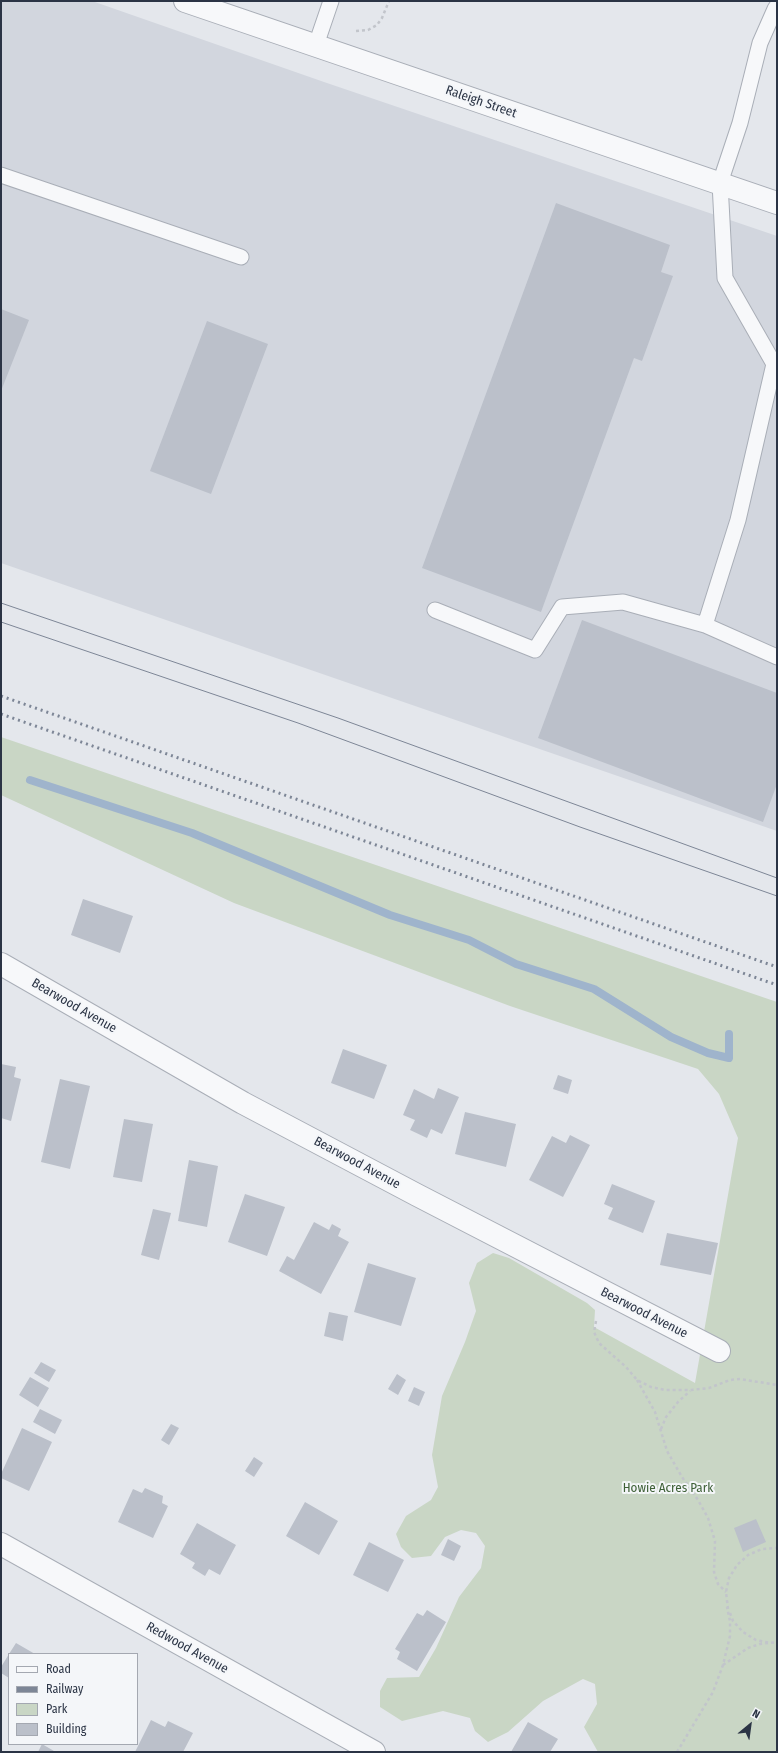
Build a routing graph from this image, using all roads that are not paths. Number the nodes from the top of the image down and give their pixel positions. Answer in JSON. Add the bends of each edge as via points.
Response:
{"nodes":[{"id":1,"x":185,"y":1,"type":"edge"},
{"id":2,"x":331,"y":1,"type":"edge"},
{"id":3,"x":777,"y":6,"type":"edge"},
{"id":4,"x":316,"y":45,"type":"junction"},
{"id":5,"x":1,"y":175,"type":"edge"},
{"id":6,"x":720,"y":183,"type":"junction"},
{"id":7,"x":777,"y":203,"type":"edge"},
{"id":8,"x":241,"y":256,"type":"dead end"},
{"id":9,"x":435,"y":610,"type":"dead end"},
{"id":10,"x":705,"y":625,"type":"junction"},
{"id":11,"x":777,"y":657,"type":"edge"},
{"id":12,"x":1,"y":964,"type":"edge"},
{"id":13,"x":719,"y":1351,"type":"dead end"},
{"id":14,"x":1,"y":1544,"type":"edge"},
{"id":15,"x":374,"y":1752,"type":"edge"}],
"edges":[{"from":1,"to":4,"type":"street","name":"Raleigh Street"},
{"from":2,"to":4,"type":"lane"},
{"from":3,"to":6,"type":"lane","via":[[760,43],[740,123]]},
{"from":4,"to":6,"type":"street","name":"Raleigh Street"},
{"from":5,"to":8,"type":"lane"},
{"from":6,"to":7,"type":"street","name":"Raleigh Street"},
{"from":6,"to":10,"type":"lane","via":[[725,278],[774,364],[738,520]]},
{"from":9,"to":10,"type":"lane","via":[[535,650],[562,607],[623,602]]},
{"from":10,"to":11,"type":"lane"},
{"from":12,"to":13,"type":"street","name":"Bearwood Avenue","via":[[243,1102]]},
{"from":14,"to":15,"type":"street","name":"Redwood Avenue"}]}
